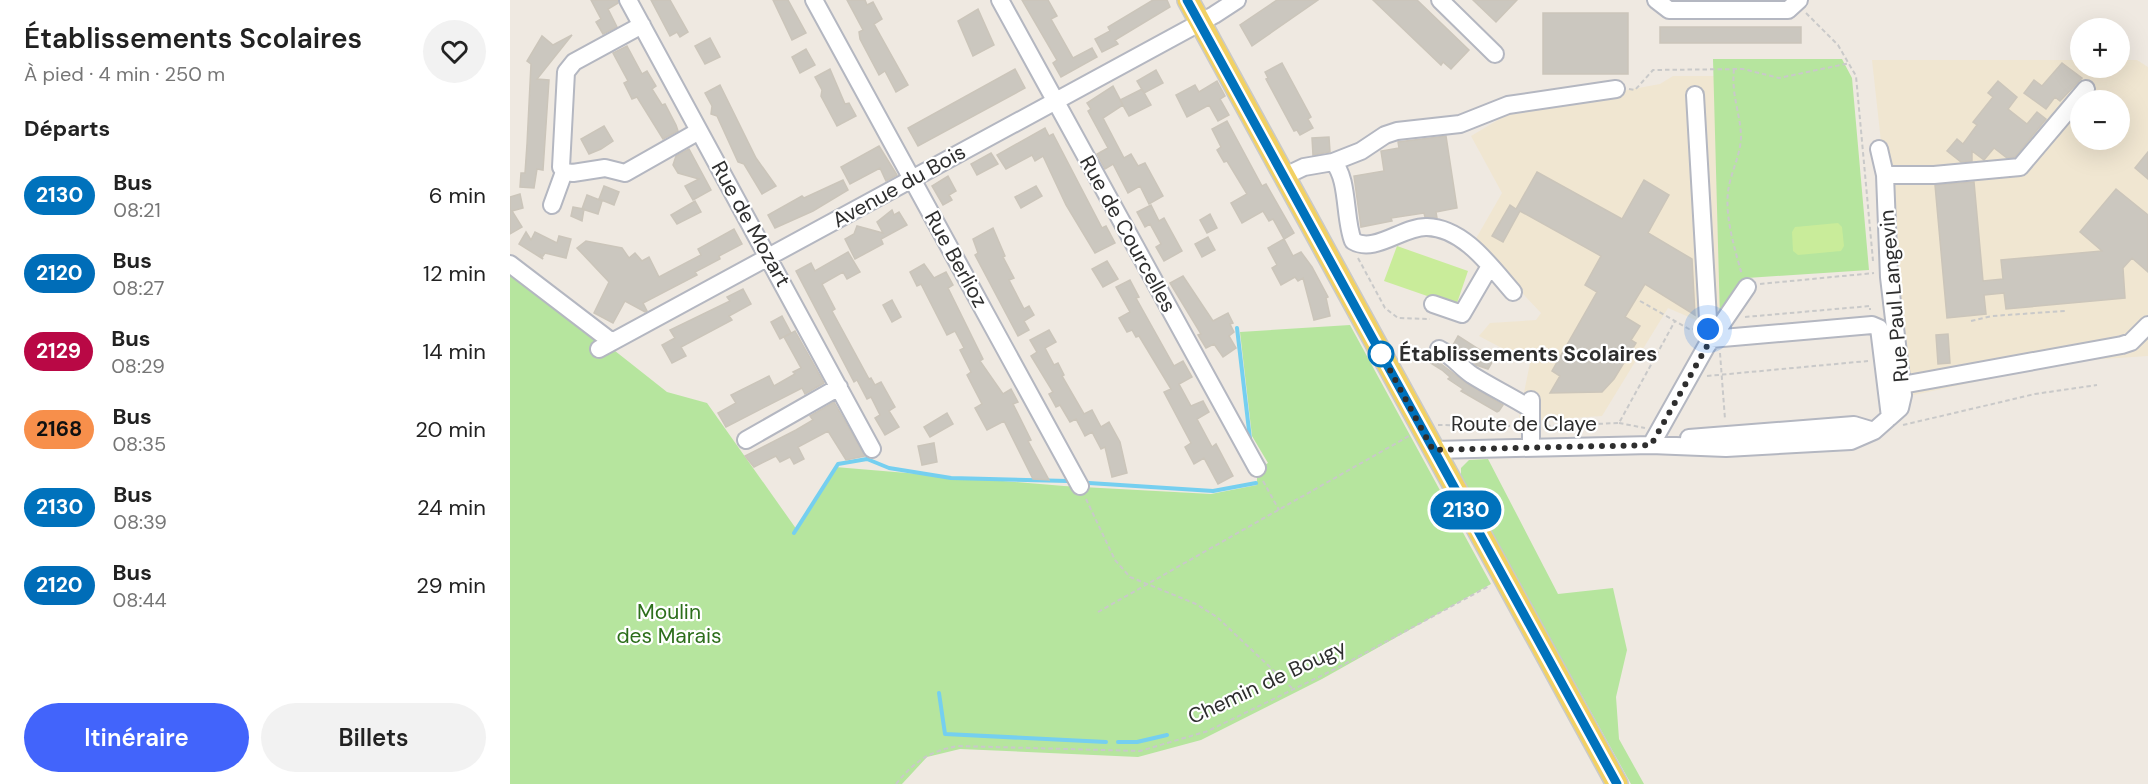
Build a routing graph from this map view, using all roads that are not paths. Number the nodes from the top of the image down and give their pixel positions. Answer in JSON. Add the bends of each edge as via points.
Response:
{"nodes":[{"id":1,"x":628,"y":0,"type":"edge"},
{"id":2,"x":814,"y":0,"type":"edge"},
{"id":3,"x":1000,"y":0,"type":"edge"},
{"id":4,"x":1188,"y":0,"type":"edge"},
{"id":5,"x":1237,"y":0,"type":"edge"},
{"id":6,"x":1440,"y":0,"type":"edge"},
{"id":7,"x":1656,"y":0,"type":"edge"},
{"id":8,"x":1798,"y":2,"type":"edge"},
{"id":9,"x":1200,"y":22,"type":"junction"},
{"id":10,"x":642,"y":25,"type":"junction"},
{"id":11,"x":1495,"y":54,"type":"dead end"},
{"id":12,"x":1616,"y":89,"type":"road end"},
{"id":13,"x":2086,"y":89,"type":"dead end"},
{"id":14,"x":1695,"y":95,"type":"dead end"},
{"id":15,"x":1055,"y":101,"type":"junction"},
{"id":16,"x":699,"y":130,"type":"junction"},
{"id":17,"x":1879,"y":148,"type":"dead end"},
{"id":18,"x":1333,"y":162,"type":"junction"},
{"id":19,"x":564,"y":172,"type":"junction"},
{"id":20,"x":1885,"y":175,"type":"junction"},
{"id":21,"x":1285,"y":176,"type":"junction"},
{"id":22,"x":912,"y":178,"type":"junction"},
{"id":23,"x":552,"y":205,"type":"dead end"},
{"id":24,"x":1356,"y":243,"type":"junction"},
{"id":25,"x":1328,"y":255,"type":"junction"},
{"id":26,"x":769,"y":257,"type":"junction"},
{"id":27,"x":510,"y":264,"type":"edge"},
{"id":28,"x":1490,"y":266,"type":"junction"},
{"id":29,"x":1746,"y":287,"type":"road end"},
{"id":30,"x":1513,"y":292,"type":"dead end"},
{"id":31,"x":1434,"y":311,"type":"road end"},
{"id":32,"x":2148,"y":325,"type":"edge"},
{"id":33,"x":1713,"y":335,"type":"junction"},
{"id":34,"x":1439,"y":349,"type":"dead end"},
{"id":35,"x":1902,"y":385,"type":"junction"},
{"id":36,"x":839,"y":387,"type":"junction"},
{"id":37,"x":1890,"y":417,"type":"junction"},
{"id":38,"x":1874,"y":431,"type":"junction"},
{"id":39,"x":746,"y":440,"type":"dead end"},
{"id":40,"x":1651,"y":445,"type":"junction"},
{"id":41,"x":1532,"y":447,"type":"junction"},
{"id":42,"x":872,"y":449,"type":"dead end"},
{"id":43,"x":1433,"y":450,"type":"junction"},
{"id":44,"x":1257,"y":468,"type":"road end"},
{"id":45,"x":1080,"y":486,"type":"road end"},
{"id":46,"x":1617,"y":784,"type":"edge"}],
"edges":[{"from":1,"to":10,"type":"street","name":"Rue de Mozart"},
{"from":2,"to":22,"type":"street","name":"Rue Berlioz"},
{"from":3,"to":15,"type":"street","name":"Rue de Courcelles"},
{"from":4,"to":9,"type":"main road","name":"Route de Claye"},
{"from":5,"to":9,"type":"street","name":"Avenue du Bois"},
{"from":6,"to":11,"type":"street"},
{"from":7,"to":8,"type":"street","via":[[1669,10],[1788,10]]},
{"from":9,"to":15,"type":"street","name":"Avenue du Bois"},
{"from":9,"to":21,"type":"main road","name":"Route de Claye"},
{"from":10,"to":16,"type":"street","name":"Rue de Mozart"},
{"from":10,"to":19,"type":"street","via":[[574,62],[566,72],[560,160]]},
{"from":12,"to":18,"type":"street","via":[[1508,105],[1460,124],[1397,131]]},
{"from":13,"to":20,"type":"street","via":[[2020,167]]},
{"from":14,"to":33,"type":"street"},
{"from":15,"to":22,"type":"street","name":"Avenue du Bois"},
{"from":15,"to":44,"type":"street","name":"Rue de Courcelles"},
{"from":16,"to":19,"type":"street","via":[[626,173],[604,168]]},
{"from":16,"to":26,"type":"street","name":"Rue de Mozart"},
{"from":17,"to":20,"type":"street","name":"Rue Paul Langevin"},
{"from":18,"to":21,"type":"street","via":[[1304,167]]},
{"from":18,"to":24,"type":"street","via":[[1341,176]]},
{"from":19,"to":23,"type":"street"},
{"from":20,"to":35,"type":"street","name":"Rue Paul Langevin","via":[[1882,275]]},
{"from":21,"to":25,"type":"main road","name":"Route de Claye"},
{"from":22,"to":26,"type":"street","name":"Avenue du Bois"},
{"from":22,"to":45,"type":"street","name":"Rue Berlioz"},
{"from":24,"to":25,"type":"street"},
{"from":24,"to":28,"type":"street","via":[[1367,245],[1427,226],[1473,248]]},
{"from":25,"to":43,"type":"main road","name":"Route de Claye"},
{"from":26,"to":27,"type":"street","name":"Avenue du Bois","via":[[605,346]]},
{"from":26,"to":36,"type":"street","name":"Rue de Mozart"},
{"from":28,"to":30,"type":"street"},
{"from":28,"to":31,"type":"street","via":[[1469,290],[1462,314]]},
{"from":29,"to":33,"type":"street"},
{"from":32,"to":35,"type":"street","via":[[2131,342],[2122,345]]},
{"from":33,"to":37,"type":"street","via":[[1872,325],[1879,328]]},
{"from":33,"to":40,"type":"street"},
{"from":34,"to":41,"type":"street","via":[[1455,357],[1475,377],[1531,404]]},
{"from":35,"to":37,"type":"street","name":"Rue Paul Langevin","via":[[1900,408]]},
{"from":36,"to":39,"type":"street"},
{"from":36,"to":42,"type":"street","name":"Rue de Mozart"},
{"from":37,"to":38,"type":"street","name":"Rue Paul Langevin"},
{"from":38,"to":40,"type":"street","name":"Rue Paul Langevin","via":[[1851,441],[1726,448]]},
{"from":38,"to":40,"type":"street","name":"Rue Paul Langevin","via":[[1854,425],[1671,438]]},
{"from":40,"to":41,"type":"street","name":"Rue Paul Langevin"},
{"from":41,"to":43,"type":"street","name":"Rue Paul Langevin"},
{"from":43,"to":46,"type":"main road","name":"Route de Claye"}]}
